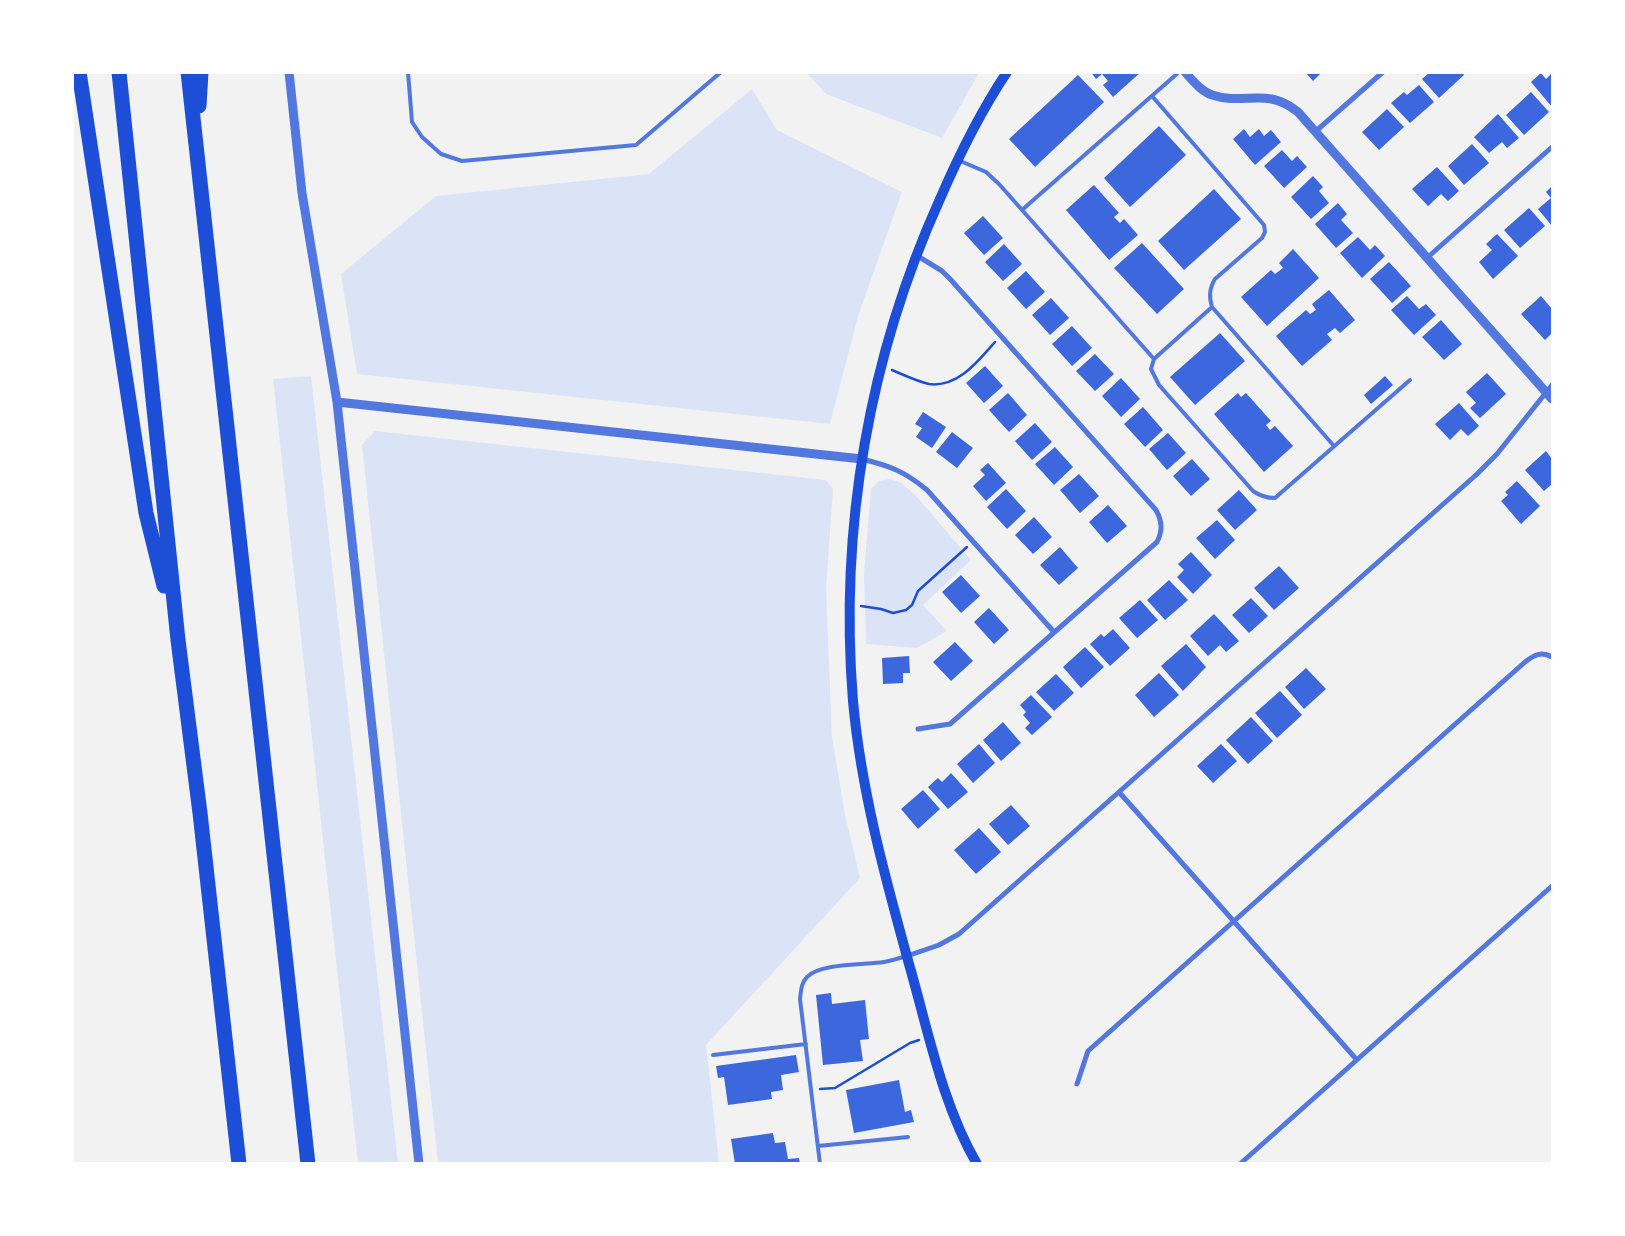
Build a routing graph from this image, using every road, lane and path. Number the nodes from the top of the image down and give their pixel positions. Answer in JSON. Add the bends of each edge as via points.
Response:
{"nodes":[{"id":1,"x":79,"y":72,"type":"edge"},
{"id":2,"x":119,"y":72,"type":"edge"},
{"id":3,"x":188,"y":72,"type":"edge"},
{"id":4,"x":201,"y":72,"type":"edge"},
{"id":5,"x":289,"y":72,"type":"edge"},
{"id":6,"x":408,"y":72,"type":"edge"},
{"id":7,"x":721,"y":72,"type":"edge"},
{"id":8,"x":1008,"y":72,"type":"edge"},
{"id":9,"x":1178,"y":72,"type":"edge"},
{"id":10,"x":1185,"y":72,"type":"edge"},
{"id":11,"x":1384,"y":72,"type":"edge"},
{"id":12,"x":1152,"y":96,"type":"junction"},
{"id":13,"x":1316,"y":131,"type":"junction"},
{"id":14,"x":1552,"y":147,"type":"edge"},
{"id":15,"x":196,"y":148,"type":"junction"},
{"id":16,"x":958,"y":160,"type":"junction"},
{"id":17,"x":1022,"y":210,"type":"junction"},
{"id":18,"x":915,"y":255,"type":"junction"},
{"id":19,"x":1428,"y":257,"type":"junction"},
{"id":20,"x":1212,"y":307,"type":"junction"},
{"id":21,"x":1001,"y":336,"type":"junction"},
{"id":22,"x":1154,"y":359,"type":"junction"},
{"id":23,"x":881,"y":365,"type":"junction"},
{"id":24,"x":1410,"y":380,"type":"dead end"},
{"id":25,"x":1551,"y":392,"type":"edge"},
{"id":26,"x":337,"y":402,"type":"junction"},
{"id":27,"x":1334,"y":446,"type":"junction"},
{"id":28,"x":862,"y":459,"type":"junction"},
{"id":29,"x":973,"y":542,"type":"junction"},
{"id":30,"x":850,"y":605,"type":"junction"},
{"id":31,"x":1054,"y":632,"type":"junction"},
{"id":32,"x":178,"y":640,"type":"junction"},
{"id":33,"x":1552,"y":657,"type":"edge"},
{"id":34,"x":918,"y":729,"type":"dead end"},
{"id":35,"x":1119,"y":792,"type":"junction"},
{"id":36,"x":1552,"y":886,"type":"edge"},
{"id":37,"x":1234,"y":921,"type":"junction"},
{"id":38,"x":907,"y":956,"type":"junction"},
{"id":39,"x":930,"y":1037,"type":"junction"},
{"id":40,"x":806,"y":1044,"type":"junction"},
{"id":41,"x":713,"y":1055,"type":"dead end"},
{"id":42,"x":1357,"y":1060,"type":"junction"},
{"id":43,"x":1077,"y":1084,"type":"dead end"},
{"id":44,"x":811,"y":1090,"type":"junction"},
{"id":45,"x":908,"y":1137,"type":"dead end"},
{"id":46,"x":818,"y":1146,"type":"junction"},
{"id":47,"x":238,"y":1164,"type":"edge"},
{"id":48,"x":308,"y":1164,"type":"edge"},
{"id":49,"x":419,"y":1164,"type":"edge"},
{"id":50,"x":820,"y":1164,"type":"edge"},
{"id":51,"x":977,"y":1164,"type":"edge"},
{"id":52,"x":1240,"y":1164,"type":"edge"}],
"edges":[{"from":1,"to":32,"type":"highway","via":[[146,513]]},
{"from":2,"to":32,"type":"highway"},
{"from":3,"to":15,"type":"highway"},
{"from":4,"to":15,"type":"highway"},
{"from":5,"to":26,"type":"street","via":[[302,193]]},
{"from":6,"to":7,"type":"lane","via":[[412,122],[422,138],[441,154],[462,161],[636,146]]},
{"from":8,"to":16,"type":"main road"},
{"from":9,"to":12,"type":"lane"},
{"from":10,"to":13,"type":"street","via":[[1202,90],[1212,95],[1263,97],[1288,104]]},
{"from":11,"to":13,"type":"street"},
{"from":12,"to":17,"type":"lane"},
{"from":12,"to":20,"type":"lane","via":[[1264,225],[1262,238],[1215,279],[1211,286]]},
{"from":13,"to":19,"type":"street"},
{"from":14,"to":19,"type":"street"},
{"from":15,"to":48,"type":"highway"},
{"from":16,"to":17,"type":"lane","via":[[986,172]]},
{"from":16,"to":18,"type":"main road"},
{"from":17,"to":22,"type":"lane"},
{"from":18,"to":21,"type":"street","via":[[942,271]]},
{"from":18,"to":23,"type":"main road"},
{"from":19,"to":25,"type":"street"},
{"from":20,"to":22,"type":"lane"},
{"from":20,"to":27,"type":"lane"},
{"from":21,"to":23,"type":"path","via":[[972,368],[946,383],[914,380]]},
{"from":21,"to":31,"type":"street","via":[[1161,519],[1156,542]]},
{"from":22,"to":27,"type":"lane","via":[[1151,369],[1159,385],[1259,496],[1274,498]]},
{"from":23,"to":28,"type":"main road"},
{"from":24,"to":27,"type":"lane"},
{"from":25,"to":35,"type":"street","via":[[1476,475]]},
{"from":26,"to":28,"type":"street"},
{"from":26,"to":49,"type":"street"},
{"from":28,"to":29,"type":"street","via":[[909,475],[927,490]]},
{"from":28,"to":30,"type":"main road","via":[[855,513]]},
{"from":29,"to":30,"type":"path","via":[[918,591],[906,610],[893,613]]},
{"from":29,"to":31,"type":"street"},
{"from":30,"to":38,"type":"main road","via":[[853,693],[862,767],[872,825]]},
{"from":31,"to":34,"type":"street","via":[[950,724]]},
{"from":32,"to":47,"type":"highway"},
{"from":33,"to":37,"type":"street","via":[[1542,653],[1525,662]]},
{"from":35,"to":37,"type":"street"},
{"from":35,"to":38,"type":"street","via":[[959,934]]},
{"from":36,"to":42,"type":"street"},
{"from":37,"to":42,"type":"street"},
{"from":37,"to":43,"type":"street","via":[[1088,1051]]},
{"from":38,"to":39,"type":"main road"},
{"from":38,"to":40,"type":"lane","via":[[884,962],[823,968],[806,977],[800,999]]},
{"from":39,"to":44,"type":"path","via":[[910,1043],[835,1088]]},
{"from":39,"to":51,"type":"main road","via":[[949,1103]]},
{"from":40,"to":41,"type":"lane"},
{"from":40,"to":44,"type":"lane"},
{"from":42,"to":52,"type":"street"},
{"from":44,"to":46,"type":"lane"},
{"from":45,"to":46,"type":"lane"},
{"from":46,"to":50,"type":"lane"}]}
